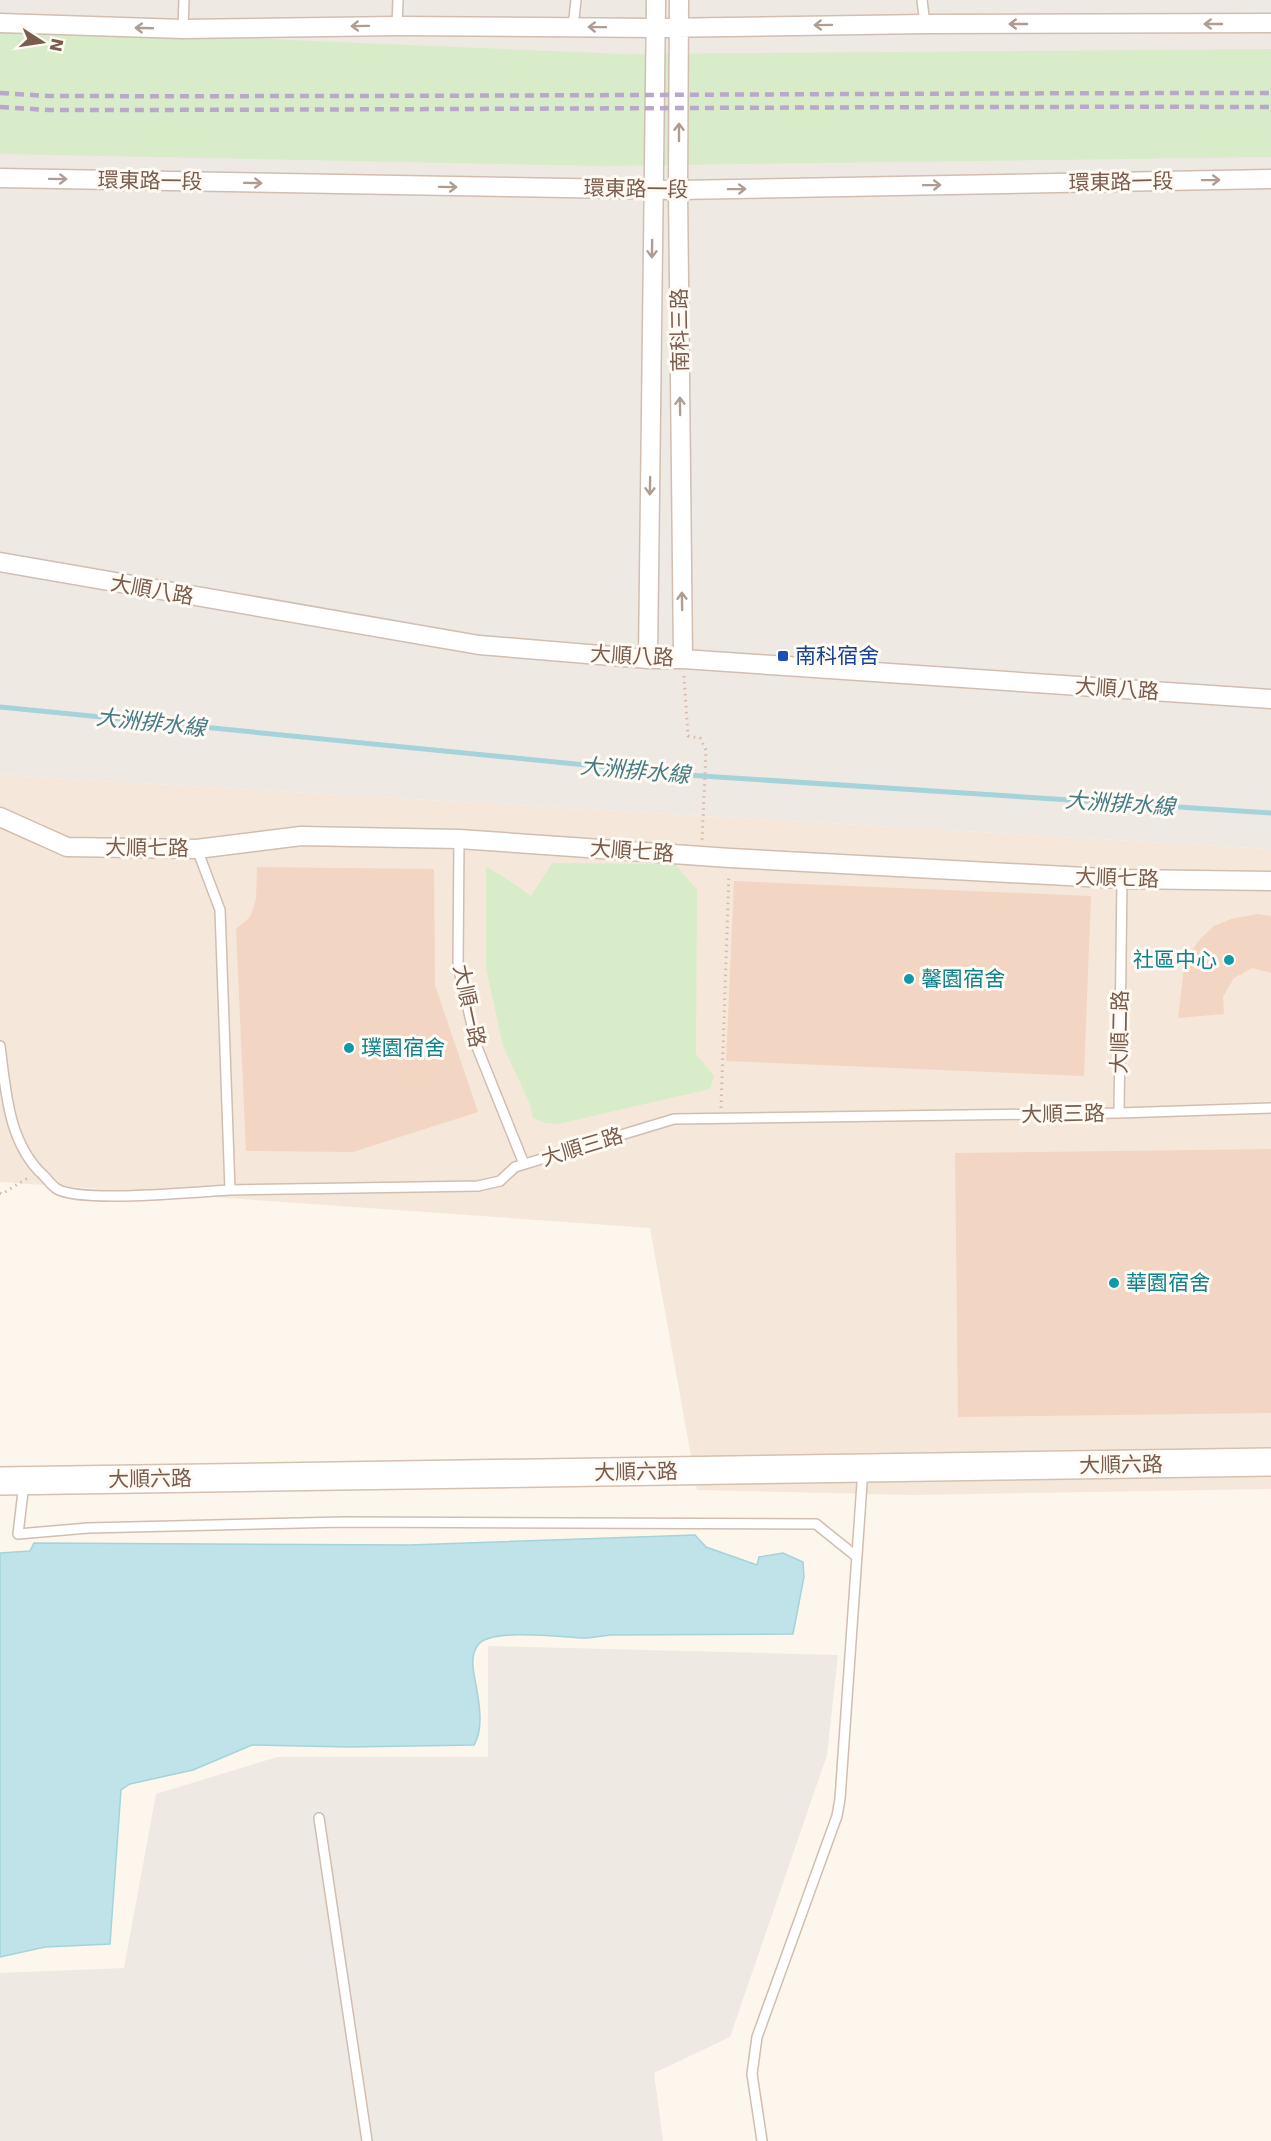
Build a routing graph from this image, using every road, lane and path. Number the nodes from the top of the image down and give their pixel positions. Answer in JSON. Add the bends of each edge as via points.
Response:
{"nodes":[{"id":1,"x":184,"y":0,"type":"edge"},
{"id":2,"x":398,"y":0,"type":"edge"},
{"id":3,"x":576,"y":0,"type":"edge"},
{"id":4,"x":656,"y":0,"type":"edge"},
{"id":5,"x":679,"y":0,"type":"edge"},
{"id":6,"x":922,"y":0,"type":"edge"},
{"id":7,"x":0,"y":23,"type":"edge"},
{"id":8,"x":1271,"y":23,"type":"edge"},
{"id":9,"x":925,"y":24,"type":"junction"},
{"id":10,"x":397,"y":26,"type":"junction"},
{"id":11,"x":573,"y":27,"type":"junction"},
{"id":12,"x":679,"y":27,"type":"junction"},
{"id":13,"x":656,"y":28,"type":"junction"},
{"id":14,"x":183,"y":29,"type":"junction"},
{"id":15,"x":0,"y":178,"type":"edge"},
{"id":16,"x":1271,"y":179,"type":"edge"},
{"id":17,"x":653,"y":190,"type":"junction"},
{"id":18,"x":678,"y":190,"type":"junction"},
{"id":19,"x":0,"y":562,"type":"edge"},
{"id":20,"x":648,"y":659,"type":"junction"},
{"id":21,"x":683,"y":659,"type":"junction"},
{"id":22,"x":1271,"y":699,"type":"edge"},
{"id":23,"x":0,"y":817,"type":"edge"},
{"id":24,"x":459,"y":838,"type":"junction"},
{"id":25,"x":702,"y":838,"type":"dead end"},
{"id":26,"x":197,"y":849,"type":"junction"},
{"id":27,"x":730,"y":858,"type":"junction"},
{"id":28,"x":1122,"y":879,"type":"junction"},
{"id":29,"x":1271,"y":881,"type":"edge"},
{"id":30,"x":0,"y":1046,"type":"edge"},
{"id":31,"x":4,"y":1105,"type":"edge"},
{"id":32,"x":1271,"y":1108,"type":"edge"},
{"id":33,"x":1119,"y":1113,"type":"junction"},
{"id":34,"x":720,"y":1118,"type":"junction"},
{"id":35,"x":524,"y":1164,"type":"junction"},
{"id":36,"x":39,"y":1172,"type":"junction"},
{"id":37,"x":230,"y":1190,"type":"junction"},
{"id":38,"x":0,"y":1193,"type":"edge"},
{"id":39,"x":1271,"y":1462,"type":"edge"},
{"id":40,"x":863,"y":1469,"type":"junction"},
{"id":41,"x":12,"y":1481,"type":"edge"},
{"id":42,"x":856,"y":1557,"type":"junction"},
{"id":43,"x":319,"y":1818,"type":"dead end"},
{"id":44,"x":367,"y":2141,"type":"edge"},
{"id":45,"x":762,"y":2141,"type":"edge"}],
"edges":[{"from":1,"to":14,"type":"lane"},
{"from":2,"to":10,"type":"lane"},
{"from":3,"to":11,"type":"lane"},
{"from":4,"to":13,"type":"street","name":"南科三路"},
{"from":5,"to":12,"type":"street","name":"南科三路"},
{"from":6,"to":9,"type":"lane"},
{"from":14,"to":7,"type":"street","one_way":true},
{"from":8,"to":9,"type":"street","one_way":true},
{"from":9,"to":12,"type":"street","one_way":true},
{"from":10,"to":11,"type":"street"},
{"from":10,"to":14,"type":"street","one_way":true},
{"from":13,"to":11,"type":"street","one_way":true},
{"from":12,"to":13,"type":"street"},
{"from":18,"to":12,"type":"street","name":"南科三路","one_way":true},
{"from":13,"to":17,"type":"street","name":"南科三路"},
{"from":15,"to":17,"type":"street","name":"環東路一段","one_way":true},
{"from":18,"to":16,"type":"street","name":"環東路一段","one_way":true},
{"from":17,"to":18,"type":"street","name":"環東路一段"},
{"from":17,"to":20,"type":"street","name":"南科三路","one_way":true},
{"from":21,"to":18,"type":"street","name":"南科三路","one_way":true},
{"from":19,"to":20,"type":"street","name":"大順八路","via":[[479,645]]},
{"from":20,"to":21,"type":"street","name":"大順八路"},
{"from":21,"to":22,"type":"street","name":"大順八路"},
{"from":21,"to":25,"type":"path","via":[[688,736],[700,738],[706,750]]},
{"from":23,"to":26,"type":"street","name":"大順七路","via":[[67,847]]},
{"from":24,"to":26,"type":"street","name":"大順七路","via":[[301,836]]},
{"from":24,"to":27,"type":"street","name":"大順七路"},
{"from":24,"to":35,"type":"lane","name":"大順一路","via":[[458,966],[477,1047]]},
{"from":26,"to":37,"type":"lane","via":[[220,910]]},
{"from":27,"to":28,"type":"street","name":"大順七路"},
{"from":27,"to":34,"type":"path"},
{"from":28,"to":29,"type":"street","name":"大順七路"},
{"from":28,"to":33,"type":"lane","name":"大順二路"},
{"from":30,"to":31,"type":"lane","name":"大順三路"},
{"from":31,"to":36,"type":"lane","name":"大順三路","via":[[18,1142]]},
{"from":32,"to":33,"type":"lane","name":"大順三路"},
{"from":33,"to":34,"type":"lane","name":"大順三路"},
{"from":34,"to":35,"type":"lane","name":"大順三路","via":[[674,1119]]},
{"from":35,"to":37,"type":"lane","name":"大順三路","via":[[500,1181],[478,1186]]},
{"from":36,"to":37,"type":"lane","name":"大順三路","via":[[57,1189],[76,1194]]},
{"from":36,"to":38,"type":"path"},
{"from":39,"to":40,"type":"street","name":"大順六路"},
{"from":40,"to":41,"type":"street","name":"大順六路"},
{"from":40,"to":42,"type":"lane"},
{"from":41,"to":42,"type":"lane","via":[[18,1534],[88,1528],[333,1522],[816,1524]]},
{"from":42,"to":45,"type":"lane","via":[[839,1807],[758,2037],[752,2074]]},
{"from":43,"to":44,"type":"lane"}]}
